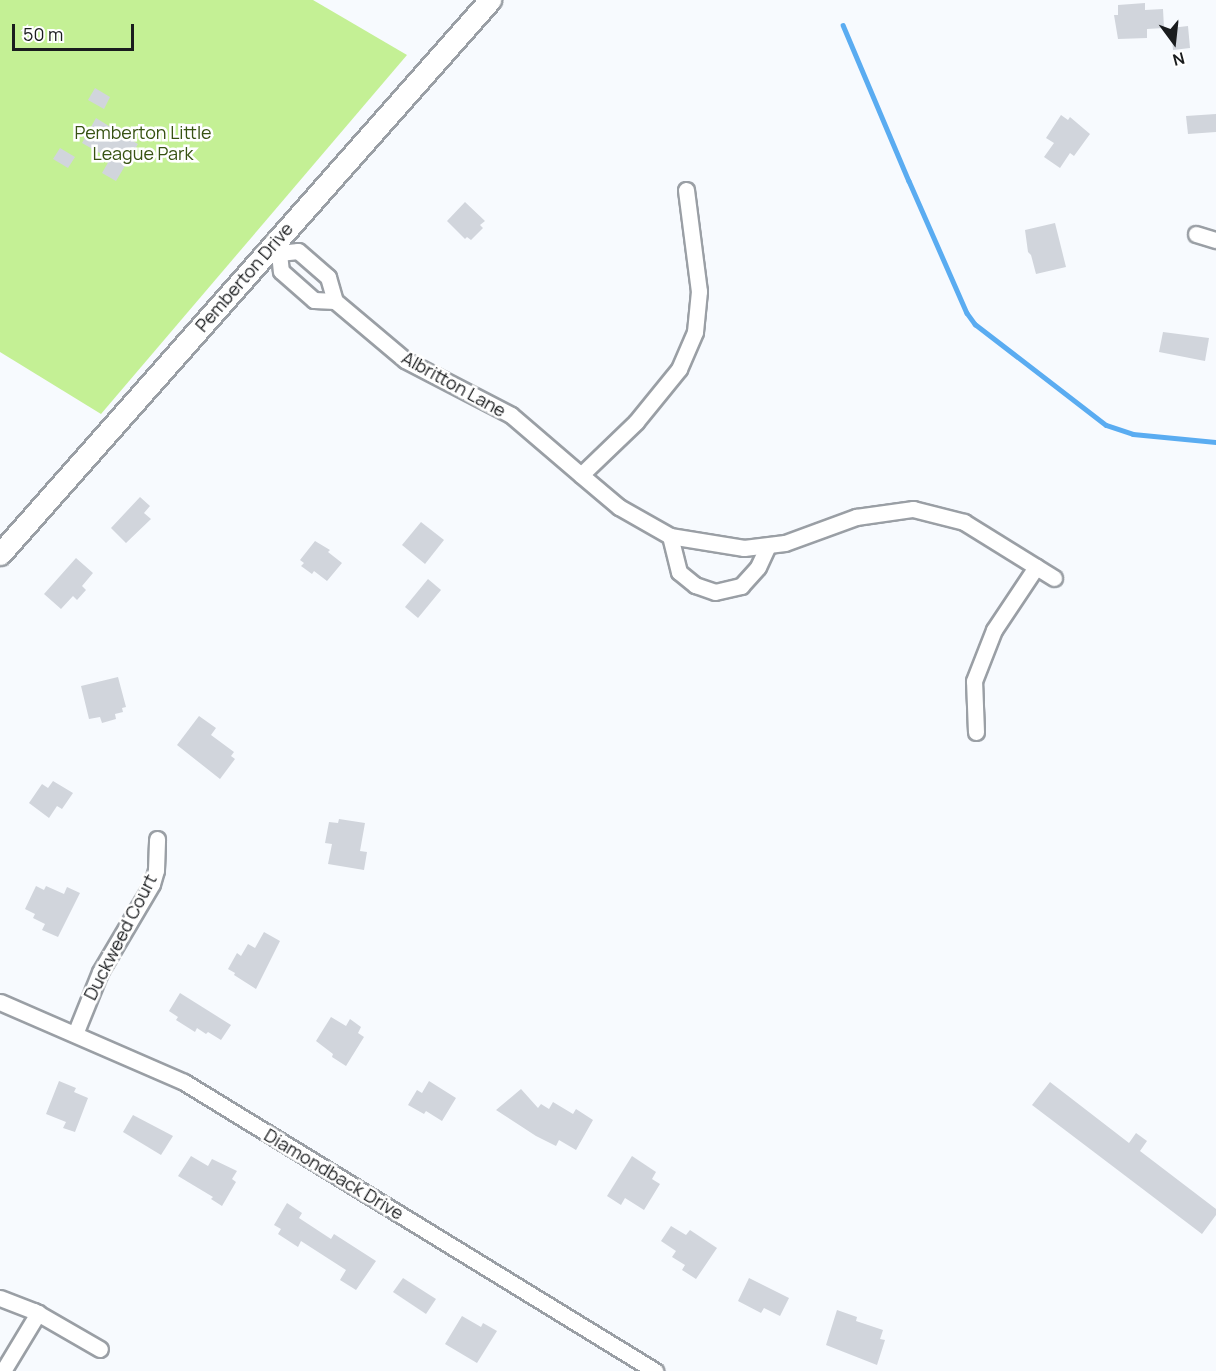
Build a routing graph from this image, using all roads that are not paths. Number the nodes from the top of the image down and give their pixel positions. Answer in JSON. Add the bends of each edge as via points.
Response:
{"nodes":[{"id":1,"x":490,"y":0,"type":"edge"},
{"id":2,"x":686,"y":190,"type":"dead end"},
{"id":3,"x":1196,"y":234,"type":"dead end"},
{"id":4,"x":1216,"y":240,"type":"edge"},
{"id":5,"x":275,"y":249,"type":"junction"},
{"id":6,"x":335,"y":301,"type":"junction"},
{"id":7,"x":581,"y":475,"type":"junction"},
{"id":8,"x":670,"y":536,"type":"junction"},
{"id":9,"x":768,"y":546,"type":"junction"},
{"id":10,"x":0,"y":554,"type":"edge"},
{"id":11,"x":1036,"y":567,"type":"junction"},
{"id":12,"x":1054,"y":578,"type":"dead end"},
{"id":13,"x":976,"y":732,"type":"dead end"},
{"id":14,"x":158,"y":839,"type":"dead end"},
{"id":15,"x":0,"y":1002,"type":"edge"},
{"id":16,"x":75,"y":1034,"type":"junction"},
{"id":17,"x":0,"y":1298,"type":"edge"},
{"id":18,"x":38,"y":1313,"type":"junction"},
{"id":19,"x":100,"y":1349,"type":"dead end"},
{"id":20,"x":3,"y":1371,"type":"edge"},
{"id":21,"x":655,"y":1371,"type":"edge"}],
"edges":[{"from":1,"to":5,"type":"street","name":"Pemberton Drive"},
{"from":2,"to":7,"type":"street","via":[[699,291],[695,332],[679,369],[636,422]]},
{"from":3,"to":4,"type":"street"},
{"from":5,"to":6,"type":"street","via":[[298,251],[327,277]]},
{"from":5,"to":6,"type":"street","name":"Albritton Lane","via":[[281,272],[314,300]]},
{"from":5,"to":10,"type":"street","name":"Pemberton Drive"},
{"from":6,"to":7,"type":"street","name":"Albritton Lane","via":[[405,360],[511,415]]},
{"from":7,"to":8,"type":"street","name":"Albritton Lane","via":[[618,507]]},
{"from":8,"to":9,"type":"street","name":"Albritton Lane","via":[[744,548]]},
{"from":8,"to":9,"type":"street","via":[[680,572],[695,585],[715,591],[741,586],[758,567]]},
{"from":9,"to":11,"type":"street","name":"Albritton Lane","via":[[856,517],[913,509],[964,522]]},
{"from":11,"to":12,"type":"street","name":"Albritton Lane"},
{"from":11,"to":13,"type":"street","via":[[994,630],[974,681]]},
{"from":14,"to":16,"type":"street","name":"Duckweed Court","via":[[152,884],[100,972]]},
{"from":15,"to":16,"type":"street","name":"Diamondback Drive"},
{"from":16,"to":21,"type":"street","name":"Diamondback Drive","via":[[184,1082]]},
{"from":17,"to":18,"type":"street"},
{"from":18,"to":19,"type":"street"},
{"from":18,"to":20,"type":"street"}]}
